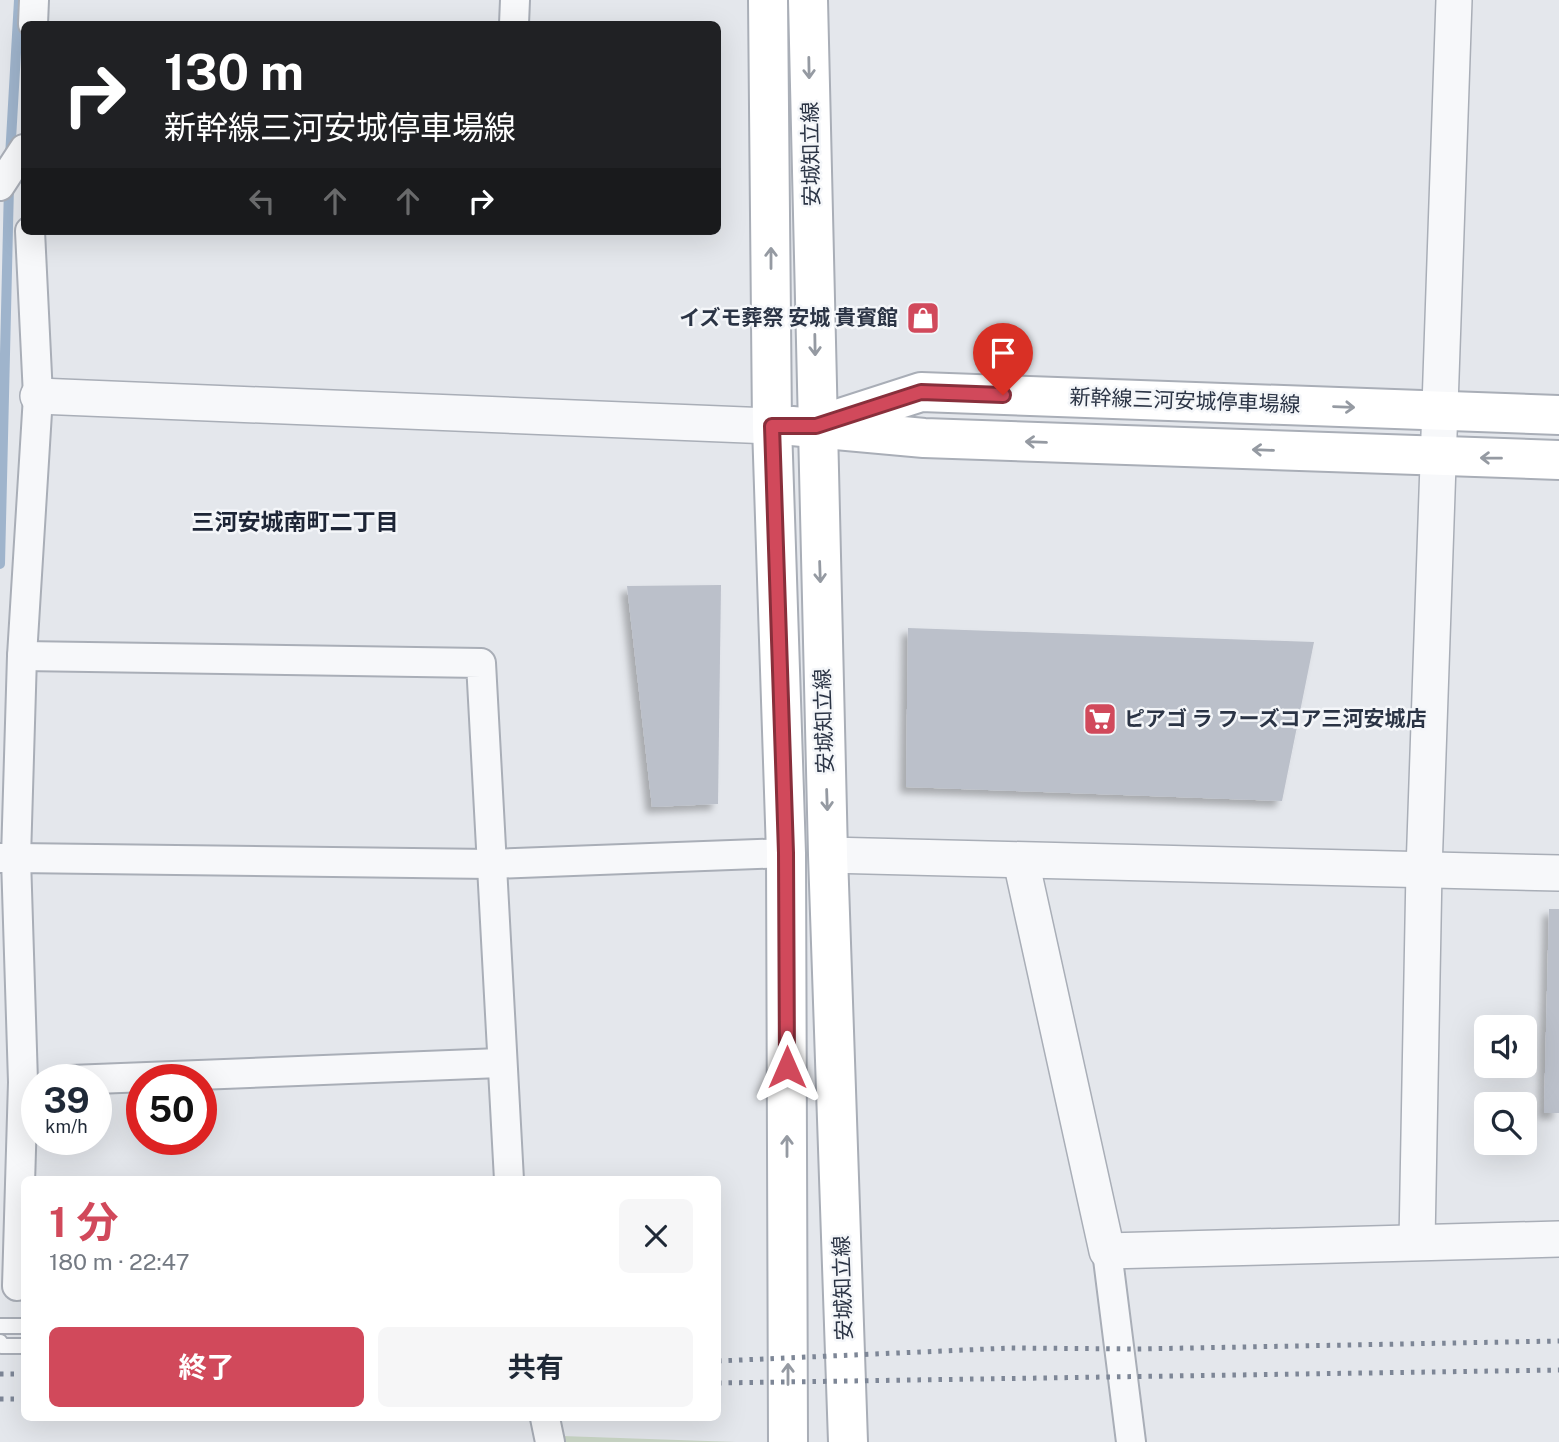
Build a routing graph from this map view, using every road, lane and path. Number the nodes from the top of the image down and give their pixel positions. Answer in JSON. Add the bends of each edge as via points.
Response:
{"nodes":[{"id":1,"x":34,"y":0,"type":"edge"},
{"id":2,"x":515,"y":0,"type":"edge"},
{"id":3,"x":768,"y":0,"type":"edge"},
{"id":4,"x":808,"y":0,"type":"edge"},
{"id":5,"x":1454,"y":0,"type":"edge"},
{"id":6,"x":33,"y":21,"type":"edge"},
{"id":7,"x":514,"y":21,"type":"edge"},
{"id":8,"x":21,"y":154,"type":"edge"},
{"id":9,"x":0,"y":186,"type":"edge"},
{"id":10,"x":30,"y":235,"type":"edge"},
{"id":11,"x":38,"y":396,"type":"junction"},
{"id":12,"x":1439,"y":411,"type":"junction"},
{"id":13,"x":1559,"y":415,"type":"edge"},
{"id":14,"x":772,"y":426,"type":"junction"},
{"id":15,"x":816,"y":426,"type":"junction"},
{"id":16,"x":1438,"y":457,"type":"junction"},
{"id":17,"x":1559,"y":460,"type":"edge"},
{"id":18,"x":22,"y":656,"type":"junction"},
{"id":19,"x":786,"y":853,"type":"junction"},
{"id":20,"x":828,"y":855,"type":"junction"},
{"id":21,"x":8,"y":858,"type":"edge"},
{"id":22,"x":1021,"y":861,"type":"junction"},
{"id":23,"x":491,"y":864,"type":"junction"},
{"id":24,"x":1424,"y":870,"type":"junction"},
{"id":25,"x":1559,"y":873,"type":"edge"},
{"id":26,"x":500,"y":1063,"type":"junction"},
{"id":27,"x":28,"y":1064,"type":"edge"},
{"id":28,"x":112,"y":1078,"type":"edge"},
{"id":29,"x":24,"y":1155,"type":"edge"},
{"id":30,"x":23,"y":1176,"type":"edge"},
{"id":31,"x":509,"y":1176,"type":"edge"},
{"id":32,"x":21,"y":1196,"type":"edge"},
{"id":33,"x":1559,"y":1239,"type":"edge"},
{"id":34,"x":1416,"y":1242,"type":"junction"},
{"id":35,"x":1107,"y":1251,"type":"junction"},
{"id":36,"x":14,"y":1286,"type":"edge"},
{"id":37,"x":0,"y":1326,"type":"edge"},
{"id":38,"x":21,"y":1326,"type":"edge"},
{"id":39,"x":0,"y":1342,"type":"edge"},
{"id":40,"x":21,"y":1346,"type":"edge"},
{"id":41,"x":546,"y":1421,"type":"edge"},
{"id":42,"x":550,"y":1442,"type":"edge"},
{"id":43,"x":788,"y":1442,"type":"edge"},
{"id":44,"x":848,"y":1442,"type":"edge"},
{"id":45,"x":1131,"y":1442,"type":"edge"}],
"edges":[{"from":1,"to":6,"type":"street"},
{"from":2,"to":7,"type":"street"},
{"from":14,"to":3,"type":"main road","name":"安城知立線","one_way":true},
{"from":4,"to":15,"type":"main road","name":"安城知立線","one_way":true},
{"from":5,"to":12,"type":"street"},
{"from":8,"to":9,"type":"street"},
{"from":10,"to":11,"type":"street"},
{"from":11,"to":14,"type":"street"},
{"from":11,"to":18,"type":"street"},
{"from":12,"to":13,"type":"main road","name":"新幹線三河安城停車場線"},
{"from":15,"to":12,"type":"main road","name":"新幹線三河安城停車場線","one_way":true,"via":[[921,392]]},
{"from":12,"to":16,"type":"street"},
{"from":14,"to":15,"type":"main road","name":"新幹線三河安城停車場線"},
{"from":14,"to":19,"type":"main road","name":"安城知立線"},
{"from":16,"to":15,"type":"main road","name":"新幹線三河安城停車場線","one_way":true,"via":[[924,438]]},
{"from":15,"to":20,"type":"main road","name":"安城知立線","one_way":true},
{"from":17,"to":16,"type":"main road","name":"新幹線三河安城停車場線","one_way":true},
{"from":16,"to":24,"type":"street"},
{"from":18,"to":21,"type":"street"},
{"from":18,"to":23,"type":"street","via":[[481,663]]},
{"from":19,"to":23,"type":"street"},
{"from":43,"to":19,"type":"main road","name":"安城知立線","one_way":true},
{"from":20,"to":22,"type":"street"},
{"from":20,"to":44,"type":"main road","name":"安城知立線"},
{"from":21,"to":23,"type":"street"},
{"from":21,"to":27,"type":"street"},
{"from":22,"to":24,"type":"street"},
{"from":22,"to":35,"type":"street"},
{"from":23,"to":26,"type":"street"},
{"from":24,"to":25,"type":"street"},
{"from":24,"to":34,"type":"street"},
{"from":26,"to":28,"type":"street"},
{"from":26,"to":31,"type":"street"},
{"from":29,"to":30,"type":"street"},
{"from":32,"to":36,"type":"street"},
{"from":33,"to":34,"type":"street"},
{"from":34,"to":35,"type":"street"},
{"from":35,"to":45,"type":"street"},
{"from":37,"to":38,"type":"lane"},
{"from":39,"to":40,"type":"lane","via":[[2,1346]]},
{"from":41,"to":42,"type":"street"}]}
